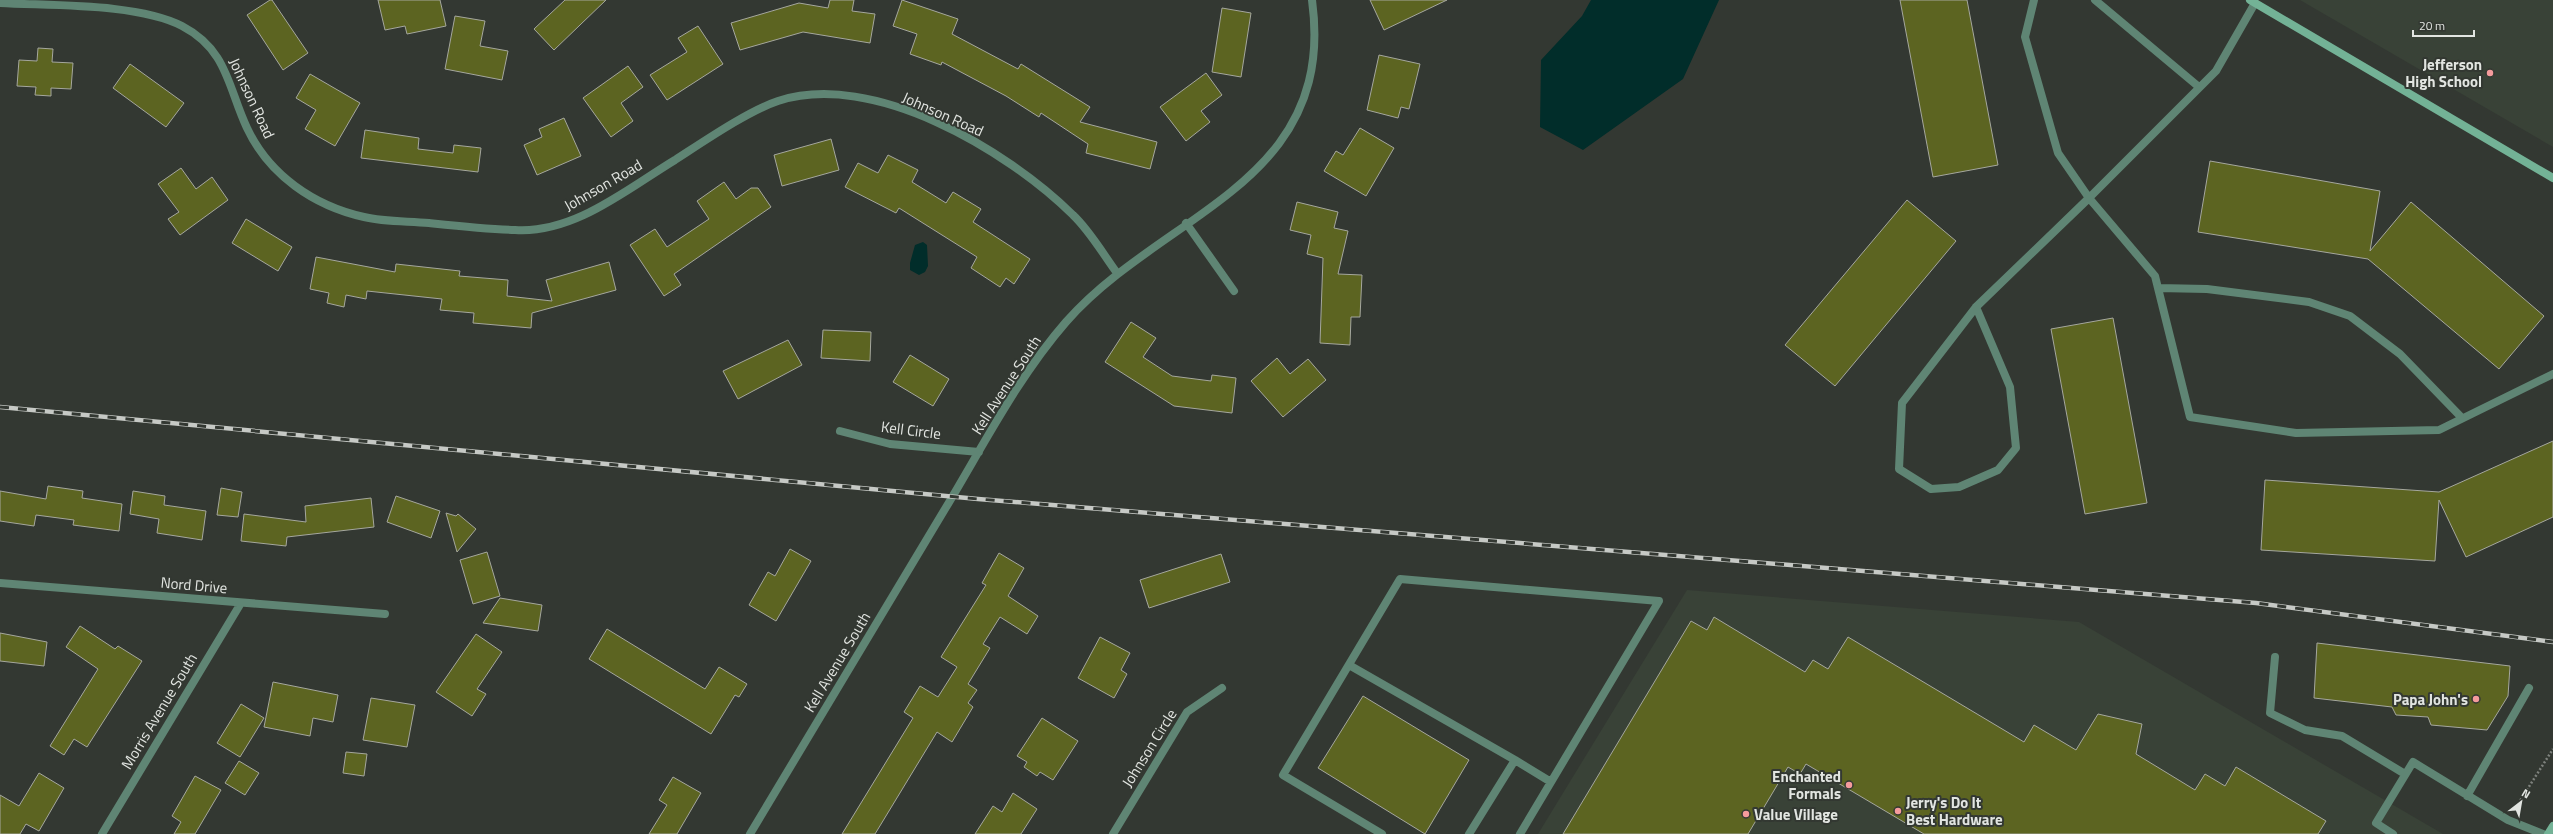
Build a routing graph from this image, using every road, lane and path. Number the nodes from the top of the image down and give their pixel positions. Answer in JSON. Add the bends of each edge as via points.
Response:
{"nodes":[{"id":1,"x":1312,"y":0,"type":"edge"},
{"id":2,"x":2034,"y":0,"type":"edge"},
{"id":3,"x":2095,"y":0,"type":"edge"},
{"id":4,"x":2253,"y":2,"type":"edge"},
{"id":5,"x":0,"y":3,"type":"edge"},
{"id":6,"x":2199,"y":87,"type":"junction"},
{"id":7,"x":2553,"y":178,"type":"edge"},
{"id":8,"x":2089,"y":198,"type":"junction"},
{"id":9,"x":1186,"y":223,"type":"junction"},
{"id":10,"x":1117,"y":273,"type":"junction"},
{"id":11,"x":2158,"y":288,"type":"junction"},
{"id":12,"x":1234,"y":291,"type":"dead end"},
{"id":13,"x":1976,"y":307,"type":"junction"},
{"id":14,"x":2553,"y":374,"type":"edge"},
{"id":15,"x":2462,"y":418,"type":"junction"},
{"id":16,"x":840,"y":431,"type":"dead end"},
{"id":17,"x":979,"y":452,"type":"junction"},
{"id":18,"x":0,"y":583,"type":"edge"},
{"id":19,"x":241,"y":603,"type":"junction"},
{"id":20,"x":385,"y":614,"type":"dead end"},
{"id":21,"x":2275,"y":657,"type":"dead end"},
{"id":22,"x":1349,"y":664,"type":"junction"},
{"id":23,"x":1222,"y":688,"type":"dead end"},
{"id":24,"x":2529,"y":688,"type":"dead end"},
{"id":25,"x":2553,"y":749,"type":"edge"},
{"id":26,"x":1515,"y":760,"type":"junction"},
{"id":27,"x":2405,"y":774,"type":"junction"},
{"id":28,"x":1551,"y":782,"type":"junction"},
{"id":29,"x":2467,"y":796,"type":"junction"},
{"id":30,"x":2508,"y":820,"type":"junction"},
{"id":31,"x":2553,"y":826,"type":"edge"},
{"id":32,"x":102,"y":834,"type":"edge"},
{"id":33,"x":750,"y":834,"type":"edge"},
{"id":34,"x":1113,"y":834,"type":"edge"},
{"id":35,"x":1382,"y":834,"type":"edge"},
{"id":36,"x":1469,"y":834,"type":"edge"},
{"id":37,"x":1520,"y":834,"type":"edge"},
{"id":38,"x":2393,"y":834,"type":"edge"},
{"id":39,"x":2543,"y":834,"type":"edge"},
{"id":40,"x":2548,"y":834,"type":"edge"}],
"edges":[{"from":1,"to":9,"type":"street","name":"Kell Avenue South","via":[[1315,26],[1314,64],[1302,101],[1286,136],[1262,165],[1234,191]]},
{"from":2,"to":8,"type":"street","via":[[2025,37],[2058,153]]},
{"from":3,"to":6,"type":"street"},
{"from":4,"to":6,"type":"street","via":[[2216,71]]},
{"from":4,"to":7,"type":"street"},
{"from":5,"to":10,"type":"street","name":"Johnson Road","via":[[136,11],[159,16],[185,27],[207,45],[224,66],[247,128],[267,160],[294,187],[328,206],[365,218],[519,231],[549,228],[579,218],[776,101],[831,93],[904,109],[991,152],[1031,178],[1076,218]]},
{"from":6,"to":8,"type":"street"},
{"from":8,"to":11,"type":"street","via":[[2156,276]]},
{"from":8,"to":13,"type":"street"},
{"from":9,"to":10,"type":"street","name":"Kell Avenue South"},
{"from":9,"to":12,"type":"street"},
{"from":10,"to":17,"type":"street","name":"Kell Avenue South","via":[[1066,322],[1035,362]]},
{"from":11,"to":15,"type":"street","via":[[2207,289],[2309,302],[2350,316],[2400,354]]},
{"from":11,"to":15,"type":"street","via":[[2190,417],[2296,433],[2439,430]]},
{"from":13,"to":13,"type":"street","via":[[1902,403],[1899,468],[1931,488],[1960,487],[1998,470],[2016,448],[2010,387]]},
{"from":14,"to":15,"type":"street"},
{"from":16,"to":17,"type":"street","name":"Kell Circle","via":[[890,444]]},
{"from":17,"to":33,"type":"street","name":"Kell Avenue South"},
{"from":18,"to":19,"type":"street","name":"Nord Drive"},
{"from":19,"to":20,"type":"street","name":"Nord Drive"},
{"from":19,"to":32,"type":"street","name":"Morris Avenue South"},
{"from":21,"to":27,"type":"street","via":[[2270,713],[2305,730],[2342,736]]},
{"from":22,"to":26,"type":"street"},
{"from":22,"to":28,"type":"street","via":[[1400,579],[1660,601]]},
{"from":22,"to":35,"type":"street","via":[[1283,775]]},
{"from":23,"to":34,"type":"street","name":"Johnson Circle","via":[[1187,712]]},
{"from":24,"to":29,"type":"street"},
{"from":25,"to":30,"type":"path"},
{"from":26,"to":28,"type":"street"},
{"from":26,"to":36,"type":"street"},
{"from":27,"to":29,"type":"street","via":[[2413,762]]},
{"from":27,"to":38,"type":"street","via":[[2376,823]]},
{"from":28,"to":37,"type":"street"},
{"from":29,"to":30,"type":"street"},
{"from":30,"to":39,"type":"street"},
{"from":31,"to":40,"type":"street"}]}
